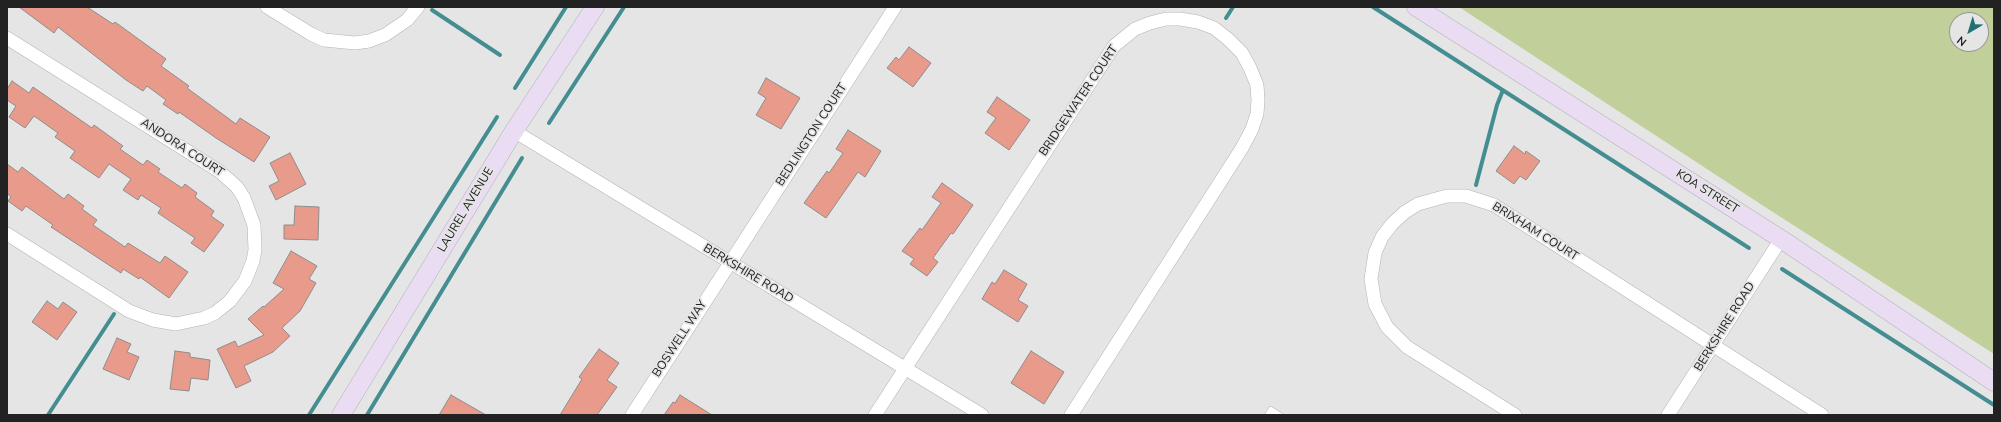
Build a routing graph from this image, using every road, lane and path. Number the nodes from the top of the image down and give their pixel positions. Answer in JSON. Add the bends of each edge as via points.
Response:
{"nodes":[{"id":1,"x":267,"y":7,"type":"edge"},
{"id":2,"x":418,"y":7,"type":"edge"},
{"id":3,"x":595,"y":7,"type":"edge"},
{"id":4,"x":895,"y":7,"type":"edge"},
{"id":5,"x":1416,"y":7,"type":"edge"},
{"id":6,"x":7,"y":38,"type":"edge"},
{"id":7,"x":514,"y":131,"type":"junction"},
{"id":8,"x":7,"y":234,"type":"edge"},
{"id":9,"x":1781,"y":239,"type":"junction"},
{"id":10,"x":729,"y":263,"type":"junction"},
{"id":11,"x":1714,"y":346,"type":"junction"},
{"id":12,"x":905,"y":368,"type":"junction"},
{"id":13,"x":1994,"y":382,"type":"edge"},
{"id":14,"x":341,"y":415,"type":"edge"},
{"id":15,"x":632,"y":415,"type":"edge"},
{"id":16,"x":875,"y":415,"type":"edge"},
{"id":17,"x":982,"y":415,"type":"edge"},
{"id":18,"x":1071,"y":415,"type":"edge"},
{"id":19,"x":1268,"y":415,"type":"edge"},
{"id":20,"x":1278,"y":415,"type":"edge"},
{"id":21,"x":1514,"y":415,"type":"edge"},
{"id":22,"x":1668,"y":415,"type":"edge"},
{"id":23,"x":1822,"y":415,"type":"edge"}],
"edges":[{"from":1,"to":2,"type":"street","via":[[324,40],[355,43],[384,35],[407,20]]},
{"from":3,"to":7,"type":"main road","name":"LAUREL AVENUE"},
{"from":4,"to":10,"type":"street","name":"BEDLINGTON COURT"},
{"from":5,"to":9,"type":"main road","name":"KOA STREET"},
{"from":6,"to":8,"type":"street","name":"ANDORA COURT","via":[[219,171],[237,187],[244,198],[254,225],[255,250],[245,281],[230,301],[204,318],[176,324],[153,320],[129,311]]},
{"from":7,"to":10,"type":"street","name":"BERKSHIRE ROAD"},
{"from":7,"to":14,"type":"main road","name":"LAUREL AVENUE"},
{"from":9,"to":11,"type":"street","name":"BERKSHIRE ROAD"},
{"from":9,"to":13,"type":"main road","name":"KOA STREET"},
{"from":10,"to":12,"type":"street","name":"BERKSHIRE ROAD"},
{"from":10,"to":15,"type":"street","name":"BOSWELL WAY"},
{"from":11,"to":21,"type":"street","name":"BRIXHAM COURT","via":[[1494,205],[1466,196],[1447,196],[1418,204],[1392,224],[1382,237],[1375,253],[1371,279],[1375,304],[1387,327],[1407,347]]},
{"from":11,"to":22,"type":"street","name":"BERKSHIRE ROAD"},
{"from":11,"to":23,"type":"street","name":"BRIXHAM COURT"},
{"from":12,"to":16,"type":"street","name":"BRIDGEWATER COURT"},
{"from":12,"to":17,"type":"street","name":"BERKSHIRE ROAD"},
{"from":12,"to":18,"type":"street","name":"BRIDGEWATER COURT","via":[[1114,46],[1135,29],[1150,23],[1166,19],[1198,22],[1214,28],[1242,53],[1256,85],[1257,114],[1242,148]]},
{"from":19,"to":20,"type":"lane","via":[[1271,410]]}]}
